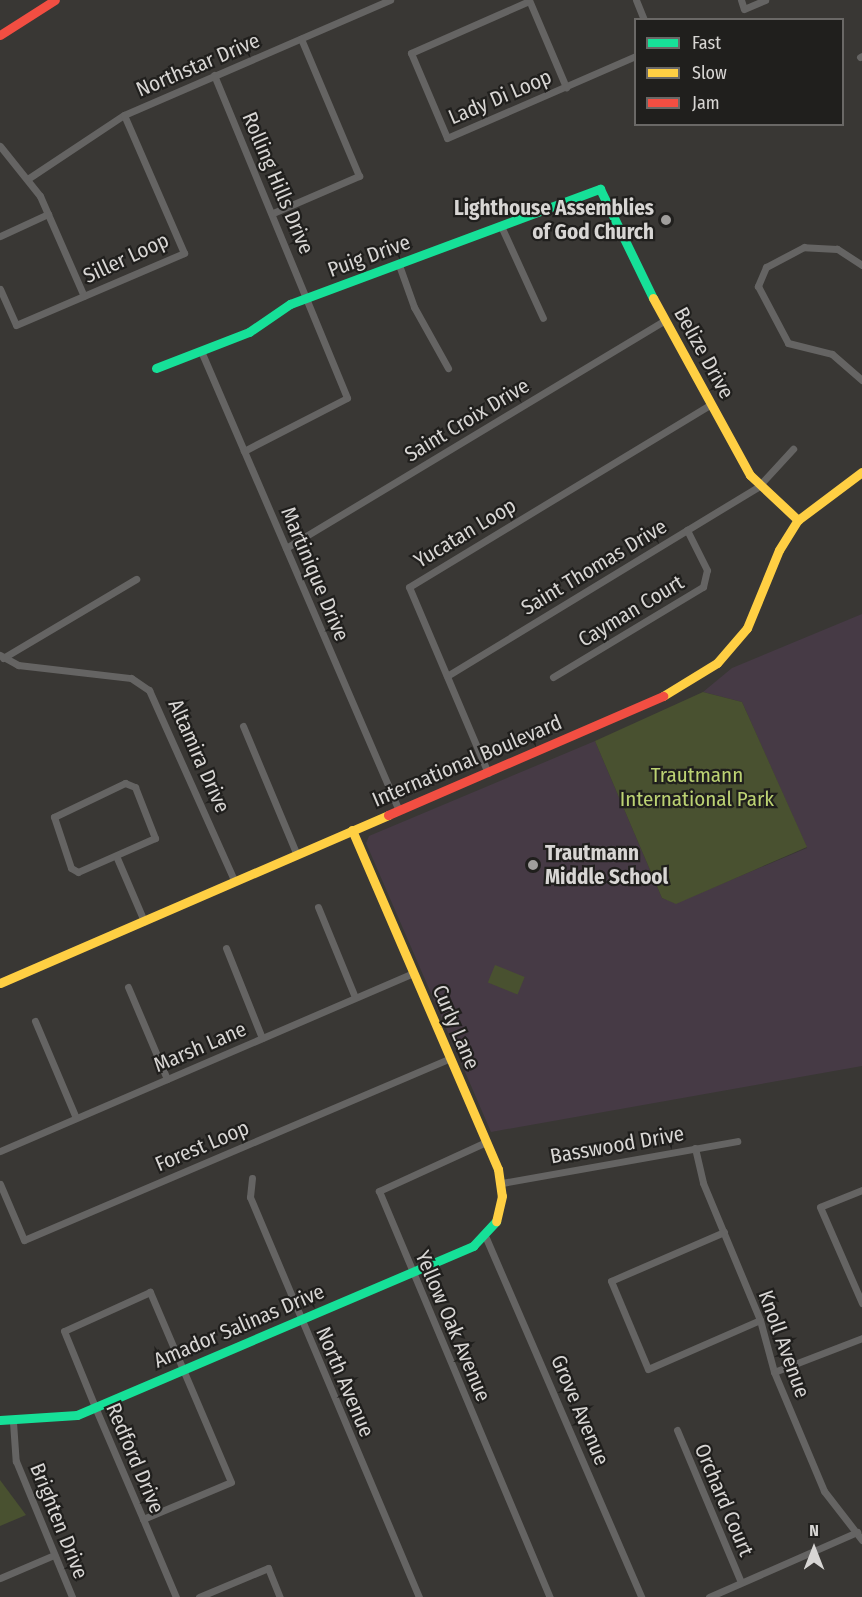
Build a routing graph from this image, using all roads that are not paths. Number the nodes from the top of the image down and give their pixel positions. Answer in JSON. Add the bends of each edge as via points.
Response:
{"nodes":[{"id":1,"x":55,"y":0,"type":"edge"},
{"id":2,"x":390,"y":0,"type":"edge"},
{"id":3,"x":529,"y":0,"type":"edge"},
{"id":4,"x":636,"y":0,"type":"edge"},
{"id":5,"x":741,"y":0,"type":"edge"},
{"id":6,"x":765,"y":0,"type":"edge"},
{"id":7,"x":643,"y":18,"type":"edge"},
{"id":8,"x":0,"y":35,"type":"edge"},
{"id":9,"x":301,"y":39,"type":"junction"},
{"id":10,"x":634,"y":57,"type":"edge"},
{"id":11,"x":214,"y":75,"type":"junction"},
{"id":12,"x":566,"y":87,"type":"junction"},
{"id":13,"x":124,"y":115,"type":"junction"},
{"id":14,"x":0,"y":146,"type":"edge"},
{"id":15,"x":29,"y":178,"type":"junction"},
{"id":16,"x":600,"y":189,"type":"joint"},
{"id":17,"x":273,"y":213,"type":"junction"},
{"id":18,"x":48,"y":214,"type":"junction"},
{"id":19,"x":501,"y":226,"type":"junction"},
{"id":20,"x":0,"y":236,"type":"edge"},
{"id":21,"x":399,"y":265,"type":"junction"},
{"id":22,"x":862,"y":265,"type":"edge"},
{"id":23,"x":0,"y":290,"type":"edge"},
{"id":24,"x":84,"y":296,"type":"junction"},
{"id":25,"x":308,"y":298,"type":"junction"},
{"id":26,"x":543,"y":318,"type":"dead end"},
{"id":27,"x":664,"y":320,"type":"junction"},
{"id":28,"x":201,"y":351,"type":"junction"},
{"id":29,"x":156,"y":368,"type":"dead end"},
{"id":30,"x":448,"y":368,"type":"dead end"},
{"id":31,"x":862,"y":380,"type":"edge"},
{"id":32,"x":711,"y":404,"type":"junction"},
{"id":33,"x":793,"y":449,"type":"dead end"},
{"id":34,"x":244,"y":451,"type":"junction"},
{"id":35,"x":862,"y":472,"type":"edge"},
{"id":36,"x":758,"y":487,"type":"junction"},
{"id":37,"x":798,"y":520,"type":"junction"},
{"id":38,"x":687,"y":531,"type":"junction"},
{"id":39,"x":286,"y":548,"type":"junction"},
{"id":40,"x":136,"y":579,"type":"dead end"},
{"id":41,"x":1,"y":656,"type":"edge"},
{"id":42,"x":447,"y":676,"type":"junction"},
{"id":43,"x":553,"y":677,"type":"dead end"},
{"id":44,"x":243,"y":726,"type":"dead end"},
{"id":45,"x":488,"y":772,"type":"junction"},
{"id":46,"x":399,"y":810,"type":"junction"},
{"id":47,"x":352,"y":830,"type":"junction"},
{"id":48,"x":297,"y":855,"type":"junction"},
{"id":49,"x":117,"y":858,"type":"junction"},
{"id":50,"x":235,"y":882,"type":"junction"},
{"id":51,"x":318,"y":907,"type":"dead end"},
{"id":52,"x":144,"y":921,"type":"junction"},
{"id":53,"x":226,"y":948,"type":"dead end"},
{"id":54,"x":413,"y":973,"type":"junction"},
{"id":55,"x":0,"y":983,"type":"edge"},
{"id":56,"x":128,"y":987,"type":"dead end"},
{"id":57,"x":355,"y":997,"type":"junction"},
{"id":58,"x":35,"y":1021,"type":"dead end"},
{"id":59,"x":262,"y":1038,"type":"junction"},
{"id":60,"x":450,"y":1058,"type":"junction"},
{"id":61,"x":167,"y":1079,"type":"junction"},
{"id":62,"x":76,"y":1118,"type":"junction"},
{"id":63,"x":736,"y":1141,"type":"dead end"},
{"id":64,"x":486,"y":1143,"type":"junction"},
{"id":65,"x":694,"y":1148,"type":"junction"},
{"id":66,"x":0,"y":1151,"type":"edge"},
{"id":67,"x":252,"y":1178,"type":"dead end"},
{"id":68,"x":502,"y":1183,"type":"junction"},
{"id":69,"x":0,"y":1184,"type":"edge"},
{"id":70,"x":862,"y":1190,"type":"edge"},
{"id":71,"x":724,"y":1232,"type":"junction"},
{"id":72,"x":486,"y":1238,"type":"junction"},
{"id":73,"x":412,"y":1273,"type":"junction"},
{"id":74,"x":862,"y":1303,"type":"edge"},
{"id":75,"x":301,"y":1320,"type":"junction"},
{"id":76,"x":760,"y":1320,"type":"junction"},
{"id":77,"x":862,"y":1338,"type":"edge"},
{"id":78,"x":183,"y":1369,"type":"junction"},
{"id":79,"x":774,"y":1372,"type":"junction"},
{"id":80,"x":95,"y":1407,"type":"junction"},
{"id":81,"x":0,"y":1420,"type":"edge"},
{"id":82,"x":13,"y":1422,"type":"junction"},
{"id":83,"x":677,"y":1430,"type":"dead end"},
{"id":84,"x":143,"y":1519,"type":"junction"},
{"id":85,"x":857,"y":1532,"type":"junction"},
{"id":86,"x":862,"y":1540,"type":"edge"},
{"id":87,"x":54,"y":1555,"type":"junction"},
{"id":88,"x":0,"y":1578,"type":"edge"},
{"id":89,"x":741,"y":1582,"type":"junction"},
{"id":90,"x":72,"y":1597,"type":"edge"},
{"id":91,"x":176,"y":1597,"type":"edge"},
{"id":92,"x":199,"y":1597,"type":"edge"},
{"id":93,"x":280,"y":1597,"type":"edge"},
{"id":94,"x":419,"y":1597,"type":"edge"},
{"id":95,"x":550,"y":1597,"type":"edge"},
{"id":96,"x":641,"y":1597,"type":"edge"},
{"id":97,"x":709,"y":1597,"type":"edge"}],
"edges":[{"from":1,"to":8,"type":"street"},
{"from":2,"to":9,"type":"street","name":"Northstar Drive"},
{"from":3,"to":12,"type":"street"},
{"from":3,"to":12,"type":"street","name":"Lady Di Loop","via":[[411,53],[447,138]]},
{"from":4,"to":7,"type":"street"},
{"from":5,"to":6,"type":"street","via":[[744,9]]},
{"from":9,"to":11,"type":"street","name":"Northstar Drive"},
{"from":9,"to":17,"type":"street","via":[[359,176]]},
{"from":10,"to":12,"type":"street","name":"Lady Di Loop"},
{"from":11,"to":13,"type":"street","name":"Northstar Drive"},
{"from":11,"to":17,"type":"street","name":"Rolling Hills Drive"},
{"from":13,"to":15,"type":"street","name":"Northstar Drive"},
{"from":13,"to":24,"type":"street","name":"Siller Loop","via":[[184,253]]},
{"from":14,"to":15,"type":"street"},
{"from":15,"to":18,"type":"street"},
{"from":16,"to":19,"type":"street","name":"Puig Drive"},
{"from":16,"to":27,"type":"street","name":"Belize Drive"},
{"from":17,"to":25,"type":"street","name":"Rolling Hills Drive"},
{"from":18,"to":20,"type":"street"},
{"from":18,"to":24,"type":"street"},
{"from":19,"to":21,"type":"street","name":"Puig Drive"},
{"from":19,"to":26,"type":"street"},
{"from":21,"to":25,"type":"street","name":"Puig Drive"},
{"from":21,"to":30,"type":"street","via":[[414,307]]},
{"from":22,"to":31,"type":"street","via":[[837,249],[804,247],[765,267],[759,291],[788,343],[832,354]]},
{"from":23,"to":24,"type":"street","name":"Siller Loop","via":[[16,325]]},
{"from":25,"to":28,"type":"street","name":"Puig Drive","via":[[249,332]]},
{"from":25,"to":34,"type":"street","name":"Rolling Hills Drive","via":[[347,398]]},
{"from":27,"to":32,"type":"street","name":"Belize Drive"},
{"from":27,"to":39,"type":"street","name":"Saint Croix Drive"},
{"from":28,"to":29,"type":"street","name":"Puig Drive"},
{"from":28,"to":34,"type":"street","name":"Martinique Drive"},
{"from":32,"to":36,"type":"street","name":"Belize Drive"},
{"from":32,"to":42,"type":"street","name":"Yucatan Loop","via":[[409,587]]},
{"from":33,"to":36,"type":"street","name":"Saint Thomas Drive"},
{"from":34,"to":39,"type":"street","name":"Martinique Drive"},
{"from":35,"to":37,"type":"street","name":"International Boulevard"},
{"from":36,"to":37,"type":"street","name":"Belize Drive"},
{"from":36,"to":38,"type":"street","name":"Saint Thomas Drive"},
{"from":37,"to":45,"type":"street","name":"International Boulevard","via":[[778,550],[747,628],[704,674]]},
{"from":38,"to":42,"type":"street","name":"Saint Thomas Drive"},
{"from":38,"to":43,"type":"street","name":"Cayman Court","via":[[707,570],[703,587]]},
{"from":39,"to":46,"type":"street","name":"Martinique Drive"},
{"from":40,"to":41,"type":"street"},
{"from":41,"to":50,"type":"street","name":"Altamira Drive","via":[[18,665],[131,678],[149,690]]},
{"from":42,"to":45,"type":"street","name":"Yucatan Loop"},
{"from":44,"to":48,"type":"street"},
{"from":45,"to":46,"type":"street","name":"International Boulevard"},
{"from":46,"to":47,"type":"street","name":"International Boulevard"},
{"from":47,"to":48,"type":"street","name":"International Boulevard"},
{"from":47,"to":54,"type":"street","name":"Curly Lane"},
{"from":48,"to":50,"type":"street","name":"International Boulevard"},
{"from":49,"to":49,"type":"street","via":[[155,838],[135,787],[125,783],[54,817],[71,868],[89,871]]},
{"from":49,"to":52,"type":"street"},
{"from":50,"to":52,"type":"street","name":"International Boulevard"},
{"from":51,"to":57,"type":"street"},
{"from":52,"to":55,"type":"street","name":"International Boulevard"},
{"from":53,"to":59,"type":"street"},
{"from":54,"to":57,"type":"street","name":"Marsh Lane"},
{"from":54,"to":60,"type":"street","name":"Curly Lane"},
{"from":56,"to":61,"type":"street"},
{"from":57,"to":59,"type":"street","name":"Marsh Lane"},
{"from":58,"to":62,"type":"street"},
{"from":59,"to":61,"type":"street","name":"Marsh Lane"},
{"from":60,"to":64,"type":"street","name":"Curly Lane"},
{"from":60,"to":69,"type":"street","name":"Forest Loop","via":[[24,1240]]},
{"from":61,"to":62,"type":"street","name":"Marsh Lane"},
{"from":62,"to":66,"type":"street","name":"Marsh Lane"},
{"from":63,"to":65,"type":"street","name":"Basswood Drive"},
{"from":64,"to":68,"type":"street","name":"Curly Lane"},
{"from":64,"to":73,"type":"street","name":"Yellow Oak Avenue","via":[[379,1191]]},
{"from":65,"to":68,"type":"street","name":"Basswood Drive"},
{"from":65,"to":71,"type":"street","name":"Knoll Avenue"},
{"from":67,"to":75,"type":"street","name":"North Avenue","via":[[250,1197]]},
{"from":68,"to":72,"type":"street","name":"Curly Lane","via":[[500,1208]]},
{"from":70,"to":74,"type":"street","via":[[819,1208]]},
{"from":71,"to":76,"type":"street","name":"Knoll Avenue"},
{"from":71,"to":76,"type":"street","via":[[611,1281],[648,1369]]},
{"from":72,"to":73,"type":"street","name":"Amador Salinas Drive"},
{"from":72,"to":96,"type":"street","name":"Grove Avenue"},
{"from":73,"to":75,"type":"street","name":"Amador Salinas Drive"},
{"from":73,"to":95,"type":"street","name":"Yellow Oak Avenue"},
{"from":75,"to":78,"type":"street","name":"Amador Salinas Drive"},
{"from":75,"to":94,"type":"street","name":"North Avenue"},
{"from":76,"to":79,"type":"street","name":"Knoll Avenue"},
{"from":77,"to":79,"type":"street"},
{"from":78,"to":80,"type":"street","name":"Amador Salinas Drive"},
{"from":78,"to":80,"type":"street","name":"Redford Drive","via":[[150,1292],[64,1331]]},
{"from":78,"to":84,"type":"street","via":[[231,1482]]},
{"from":79,"to":85,"type":"street","name":"Knoll Avenue","via":[[824,1491]]},
{"from":80,"to":82,"type":"street","name":"Amador Salinas Drive","via":[[54,1420]]},
{"from":80,"to":84,"type":"street","name":"Redford Drive"},
{"from":81,"to":82,"type":"street","name":"Amador Salinas Drive"},
{"from":82,"to":87,"type":"street","name":"Brighten Drive","via":[[16,1461]]},
{"from":83,"to":89,"type":"street","name":"Orchard Court"},
{"from":84,"to":91,"type":"street","name":"Redford Drive"},
{"from":85,"to":86,"type":"street","name":"Knoll Avenue"},
{"from":85,"to":89,"type":"street"},
{"from":87,"to":88,"type":"street"},
{"from":87,"to":90,"type":"street","name":"Brighten Drive"},
{"from":89,"to":97,"type":"street"},
{"from":92,"to":93,"type":"street","via":[[268,1568]]}]}
